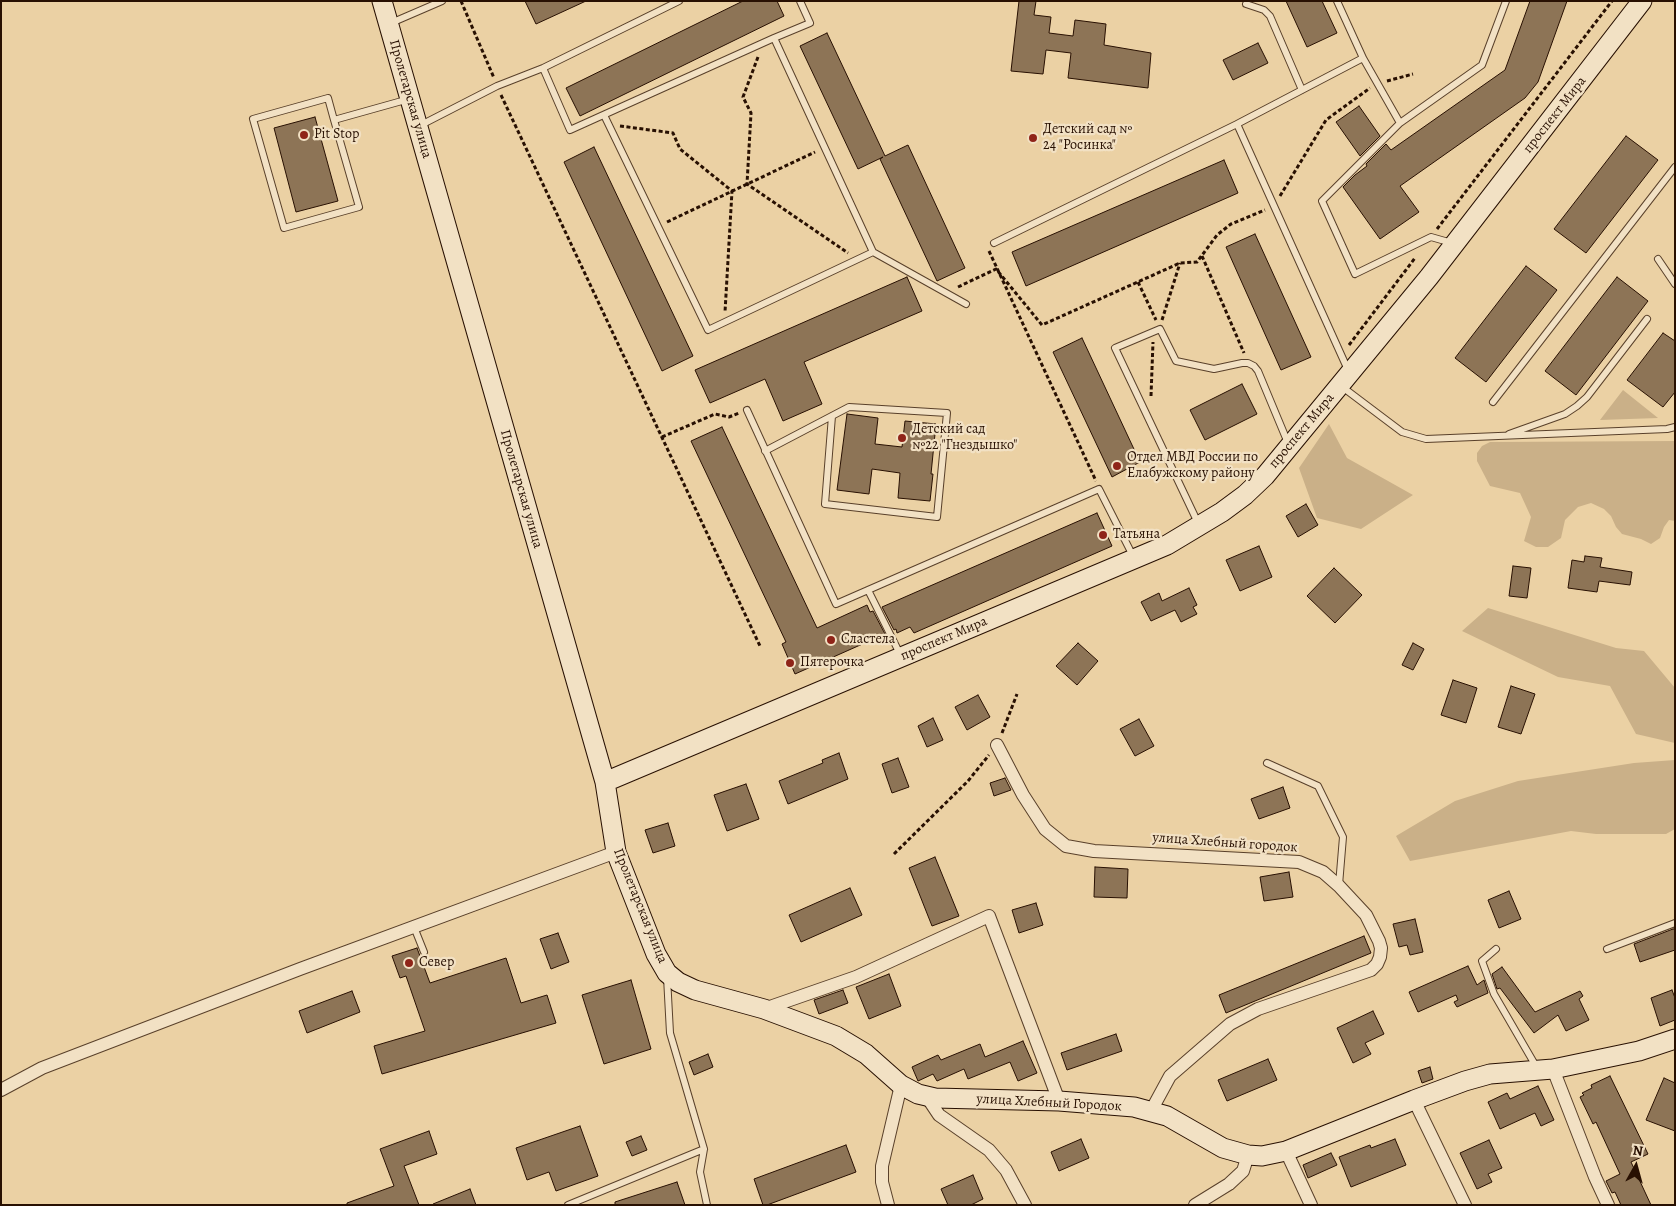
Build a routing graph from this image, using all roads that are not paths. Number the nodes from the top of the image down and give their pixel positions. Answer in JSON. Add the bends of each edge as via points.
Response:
{"nodes":[{"id":1,"x":382,"y":1,"type":"edge"},
{"id":2,"x":442,"y":1,"type":"edge"},
{"id":3,"x":679,"y":1,"type":"edge"},
{"id":4,"x":800,"y":1,"type":"edge"},
{"id":5,"x":1337,"y":1,"type":"edge"},
{"id":6,"x":1506,"y":1,"type":"edge"},
{"id":7,"x":1642,"y":1,"type":"edge"},
{"id":8,"x":1246,"y":4,"type":"dead end"},
{"id":9,"x":389,"y":24,"type":"junction"},
{"id":10,"x":774,"y":38,"type":"junction"},
{"id":11,"x":1363,"y":58,"type":"junction"},
{"id":12,"x":543,"y":68,"type":"junction"},
{"id":13,"x":1302,"y":90,"type":"junction"},
{"id":14,"x":410,"y":98,"type":"junction"},
{"id":15,"x":604,"y":115,"type":"junction"},
{"id":16,"x":334,"y":120,"type":"junction"},
{"id":17,"x":1400,"y":123,"type":"junction"},
{"id":18,"x":1237,"y":124,"type":"junction"},
{"id":19,"x":418,"y":127,"type":"junction"},
{"id":20,"x":1675,"y":167,"type":"edge"},
{"id":21,"x":994,"y":243,"type":"road end"},
{"id":22,"x":1455,"y":244,"type":"junction"},
{"id":23,"x":872,"y":252,"type":"junction"},
{"id":24,"x":1658,"y":259,"type":"dead end"},
{"id":25,"x":1675,"y":284,"type":"edge"},
{"id":26,"x":966,"y":304,"type":"dead end"},
{"id":27,"x":1647,"y":319,"type":"dead end"},
{"id":28,"x":1345,"y":379,"type":"junction"},
{"id":29,"x":1493,"y":402,"type":"dead end"},
{"id":30,"x":747,"y":410,"type":"road end"},
{"id":31,"x":832,"y":416,"type":"junction"},
{"id":32,"x":1675,"y":427,"type":"edge"},
{"id":33,"x":1504,"y":437,"type":"junction"},
{"id":34,"x":1290,"y":446,"type":"junction"},
{"id":35,"x":765,"y":451,"type":"junction"},
{"id":36,"x":1199,"y":526,"type":"junction"},
{"id":37,"x":1135,"y":559,"type":"junction"},
{"id":38,"x":868,"y":590,"type":"junction"},
{"id":39,"x":901,"y":657,"type":"junction"},
{"id":40,"x":998,"y":745,"type":"road end"},
{"id":41,"x":1267,"y":763,"type":"dead end"},
{"id":42,"x":605,"y":782,"type":"junction"},
{"id":43,"x":616,"y":852,"type":"junction"},
{"id":44,"x":1339,"y":886,"type":"junction"},
{"id":45,"x":1675,"y":923,"type":"edge"},
{"id":46,"x":414,"y":927,"type":"junction"},
{"id":47,"x":1607,"y":949,"type":"dead end"},
{"id":48,"x":1496,"y":950,"type":"dead end"},
{"id":49,"x":424,"y":952,"type":"dead end"},
{"id":50,"x":667,"y":973,"type":"junction"},
{"id":51,"x":764,"y":1009,"type":"junction"},
{"id":52,"x":1675,"y":1039,"type":"edge"},
{"id":53,"x":1546,"y":1070,"type":"junction"},
{"id":54,"x":901,"y":1085,"type":"junction"},
{"id":55,"x":1,"y":1090,"type":"edge"},
{"id":56,"x":927,"y":1097,"type":"junction"},
{"id":57,"x":1414,"y":1100,"type":"junction"},
{"id":58,"x":1059,"y":1101,"type":"junction"},
{"id":59,"x":1151,"y":1111,"type":"junction"},
{"id":60,"x":704,"y":1149,"type":"junction"},
{"id":61,"x":1286,"y":1151,"type":"junction"},
{"id":62,"x":1248,"y":1156,"type":"junction"},
{"id":63,"x":568,"y":1205,"type":"edge"},
{"id":64,"x":707,"y":1205,"type":"edge"},
{"id":65,"x":888,"y":1205,"type":"edge"},
{"id":66,"x":1025,"y":1205,"type":"edge"},
{"id":67,"x":1195,"y":1205,"type":"edge"},
{"id":68,"x":1311,"y":1205,"type":"edge"},
{"id":69,"x":1465,"y":1205,"type":"edge"},
{"id":70,"x":1608,"y":1205,"type":"edge"}],
"edges":[{"from":1,"to":9,"type":"street","name":"Пролетарская улица"},
{"from":2,"to":9,"type":"lane"},
{"from":3,"to":12,"type":"lane"},
{"from":4,"to":10,"type":"lane","via":[[810,23]]},
{"from":5,"to":11,"type":"lane"},
{"from":6,"to":17,"type":"lane","via":[[1482,65]]},
{"from":7,"to":22,"type":"street","name":"проспект Мира"},
{"from":8,"to":13,"type":"lane","via":[[1264,10],[1270,16]]},
{"from":9,"to":14,"type":"street","name":"Пролетарская улица"},
{"from":10,"to":15,"type":"lane"},
{"from":10,"to":23,"type":"lane"},
{"from":11,"to":13,"type":"lane"},
{"from":11,"to":17,"type":"lane"},
{"from":12,"to":15,"type":"lane","via":[[570,130]]},
{"from":12,"to":19,"type":"lane","via":[[497,86]]},
{"from":13,"to":18,"type":"lane"},
{"from":14,"to":16,"type":"lane"},
{"from":14,"to":19,"type":"street","name":"Пролетарская улица"},
{"from":15,"to":23,"type":"lane","via":[[708,330]]},
{"from":16,"to":16,"type":"lane","via":[[359,207],[284,228],[253,119],[328,98]]},
{"from":17,"to":22,"type":"lane","via":[[1322,201],[1355,274],[1431,237]]},
{"from":18,"to":21,"type":"lane"},
{"from":18,"to":28,"type":"lane"},
{"from":19,"to":42,"type":"street","name":"Пролетарская улица"},
{"from":20,"to":29,"type":"lane"},
{"from":22,"to":28,"type":"street","name":"проспект Мира"},
{"from":23,"to":26,"type":"lane"},
{"from":24,"to":25,"type":"lane"},
{"from":27,"to":33,"type":"lane","via":[[1577,406]]},
{"from":28,"to":33,"type":"lane","via":[[1402,432],[1418,438]]},
{"from":28,"to":34,"type":"street","name":"проспект Мира"},
{"from":30,"to":35,"type":"lane"},
{"from":31,"to":31,"type":"lane","via":[[825,504],[937,517],[947,413],[849,406]]},
{"from":31,"to":35,"type":"lane"},
{"from":32,"to":33,"type":"lane"},
{"from":34,"to":36,"type":"street","name":"проспект Мира","via":[[1245,495]]},
{"from":34,"to":36,"type":"lane","via":[[1254,366],[1248,363],[1214,369],[1176,361],[1157,330],[1115,348]]},
{"from":35,"to":38,"type":"lane","via":[[836,604]]},
{"from":36,"to":37,"type":"street","name":"проспект Мира"},
{"from":37,"to":38,"type":"lane","via":[[1099,488]]},
{"from":37,"to":39,"type":"street","name":"проспект Мира"},
{"from":38,"to":39,"type":"lane"},
{"from":39,"to":42,"type":"street","name":"проспект Мира"},
{"from":40,"to":44,"type":"street","name":"улица Хлебный городок","via":[[1045,830],[1066,846],[1094,851],[1299,862],[1323,872]]},
{"from":41,"to":44,"type":"lane","via":[[1318,786],[1343,837]]},
{"from":42,"to":43,"type":"street","name":"Пролетарская улица"},
{"from":43,"to":46,"type":"street"},
{"from":43,"to":50,"type":"street","name":"Пролетарская улица","via":[[656,954]]},
{"from":44,"to":59,"type":"street","name":"улица Хлебный городок","via":[[1366,915],[1379,941],[1381,948],[1377,964],[1371,970],[1258,1010],[1230,1024],[1170,1076]]},
{"from":45,"to":47,"type":"lane"},
{"from":46,"to":49,"type":"lane"},
{"from":46,"to":55,"type":"street","via":[[42,1068]]},
{"from":48,"to":53,"type":"lane","via":[[1482,961],[1494,994]]},
{"from":50,"to":51,"type":"street","name":"улица Хлебный Городок","via":[[695,990]]},
{"from":50,"to":60,"type":"lane","via":[[670,1033]]},
{"from":51,"to":54,"type":"street","name":"улица Хлебный Городок","via":[[851,1044],[878,1062]]},
{"from":51,"to":58,"type":"street","name":"улица Хлебный городок","via":[[856,977],[989,916]]},
{"from":52,"to":53,"type":"street","name":"улица Хлебный Городок","via":[[1639,1051]]},
{"from":53,"to":57,"type":"street","name":"улица Хлебный Городок","via":[[1490,1074]]},
{"from":53,"to":70,"type":"street"},
{"from":54,"to":56,"type":"street","name":"улица Хлебный Городок"},
{"from":54,"to":65,"type":"street","via":[[882,1166]]},
{"from":56,"to":58,"type":"street","name":"улица Хлебный Городок"},
{"from":56,"to":66,"type":"street","via":[[939,1115],[989,1150],[1006,1170]]},
{"from":57,"to":61,"type":"street","name":"улица Хлебный Городок"},
{"from":57,"to":69,"type":"street"},
{"from":58,"to":59,"type":"street","name":"улица Хлебный Городок"},
{"from":59,"to":62,"type":"street","name":"улица Хлебный Городок","via":[[1223,1148]]},
{"from":60,"to":63,"type":"lane"},
{"from":60,"to":64,"type":"lane","via":[[700,1172]]},
{"from":61,"to":62,"type":"street","name":"улица Хлебный Городок"},
{"from":61,"to":68,"type":"street"},
{"from":62,"to":67,"type":"street","via":[[1243,1171]]}]}
